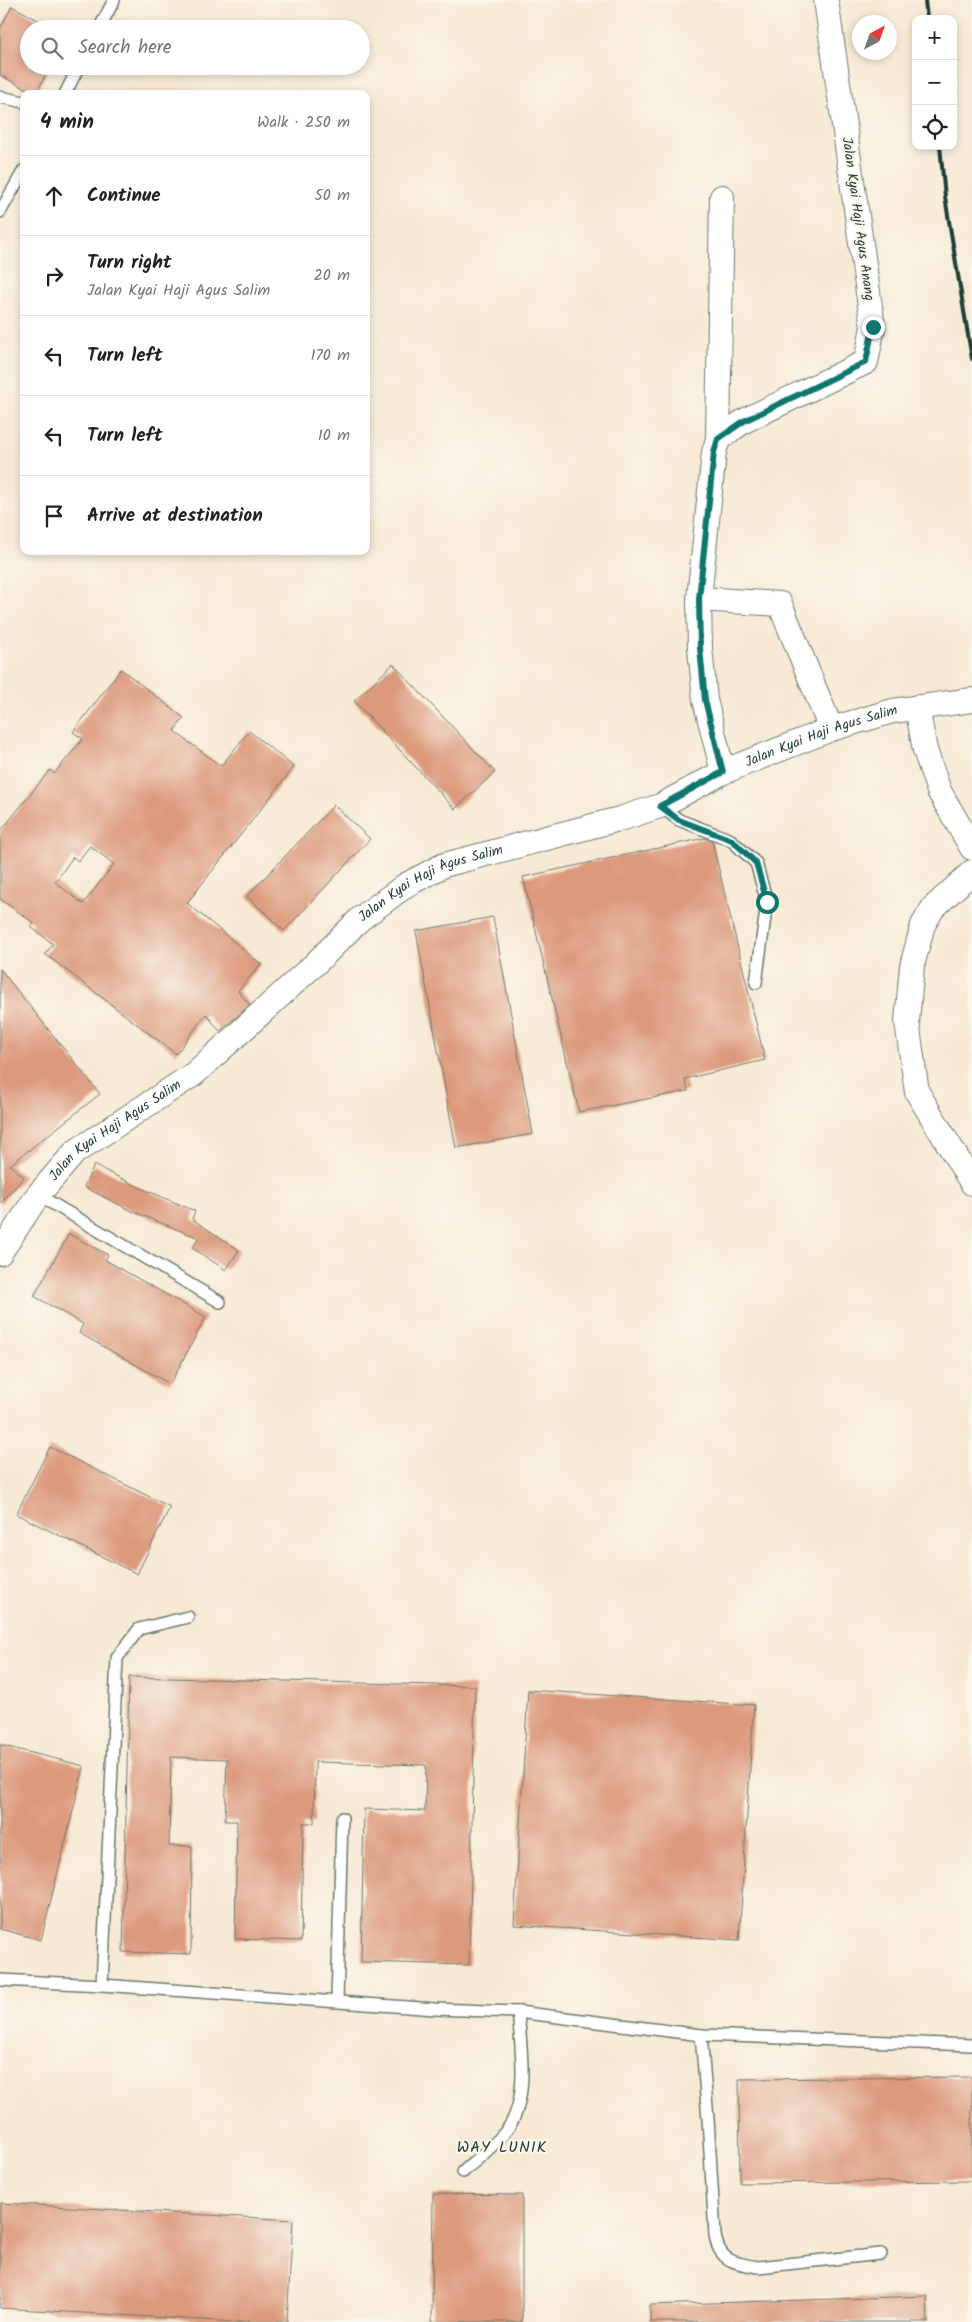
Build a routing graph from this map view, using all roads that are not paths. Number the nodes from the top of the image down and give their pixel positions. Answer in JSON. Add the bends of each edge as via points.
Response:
{"nodes":[{"id":1,"x":114,"y":0,"type":"edge"},
{"id":2,"x":826,"y":0,"type":"edge"},
{"id":3,"x":104,"y":20,"type":"edge"},
{"id":4,"x":74,"y":75,"type":"edge"},
{"id":5,"x":66,"y":90,"type":"edge"},
{"id":6,"x":0,"y":96,"type":"edge"},
{"id":7,"x":20,"y":101,"type":"edge"},
{"id":8,"x":20,"y":177,"type":"edge"},
{"id":9,"x":722,"y":197,"type":"dead end"},
{"id":10,"x":0,"y":212,"type":"edge"},
{"id":11,"x":718,"y":439,"type":"junction"},
{"id":12,"x":699,"y":599,"type":"junction"},
{"id":13,"x":972,"y":700,"type":"edge"},
{"id":14,"x":917,"y":707,"type":"junction"},
{"id":15,"x":831,"y":729,"type":"junction"},
{"id":16,"x":723,"y":772,"type":"junction"},
{"id":17,"x":660,"y":806,"type":"junction"},
{"id":18,"x":972,"y":848,"type":"edge"},
{"id":19,"x":972,"y":872,"type":"edge"},
{"id":20,"x":756,"y":983,"type":"dead end"},
{"id":21,"x":972,"y":1183,"type":"edge"},
{"id":22,"x":38,"y":1195,"type":"junction"},
{"id":23,"x":0,"y":1253,"type":"edge"},
{"id":24,"x":220,"y":1302,"type":"dead end"},
{"id":25,"x":188,"y":1617,"type":"dead end"},
{"id":26,"x":342,"y":1818,"type":"dead end"},
{"id":27,"x":0,"y":1980,"type":"edge"},
{"id":28,"x":102,"y":1985,"type":"junction"},
{"id":29,"x":337,"y":2002,"type":"junction"},
{"id":30,"x":518,"y":2012,"type":"junction"},
{"id":31,"x":701,"y":2035,"type":"junction"},
{"id":32,"x":972,"y":2045,"type":"edge"},
{"id":33,"x":463,"y":2172,"type":"dead end"},
{"id":34,"x":881,"y":2254,"type":"dead end"}],
"edges":[{"from":1,"to":3,"type":"lane"},
{"from":2,"to":11,"type":"street","name":"Jalan Kyai Haji Agus Anang","via":[[873,327],[866,362],[744,421]]},
{"from":4,"to":5,"type":"lane"},
{"from":6,"to":7,"type":"lane"},
{"from":8,"to":10,"type":"lane"},
{"from":9,"to":11,"type":"street"},
{"from":11,"to":12,"type":"street"},
{"from":12,"to":15,"type":"street","via":[[780,604]]},
{"from":12,"to":16,"type":"street","via":[[705,700]]},
{"from":13,"to":14,"type":"street","name":"Jalan Kyai Haji Agus Salim"},
{"from":14,"to":15,"type":"street","name":"Jalan Kyai Haji Agus Salim"},
{"from":14,"to":18,"type":"street","via":[[925,750],[939,791]]},
{"from":15,"to":16,"type":"street","name":"Jalan Kyai Haji Agus Salim"},
{"from":16,"to":17,"type":"street","name":"Jalan Kyai Haji Agus Salim"},
{"from":17,"to":20,"type":"lane","via":[[679,820],[732,840],[756,863],[767,902]]},
{"from":17,"to":22,"type":"street","name":"Jalan Kyai Haji Agus Salim","via":[[444,865],[406,885],[360,919],[194,1074],[74,1152]]},
{"from":19,"to":21,"type":"street","via":[[933,908],[924,925],[912,966],[907,1022],[916,1092]]},
{"from":22,"to":23,"type":"street","name":"Jalan Kyai Haji Agus Salim"},
{"from":22,"to":24,"type":"lane"},
{"from":25,"to":28,"type":"lane","via":[[140,1629],[117,1658]]},
{"from":26,"to":29,"type":"lane"},
{"from":27,"to":28,"type":"lane"},
{"from":28,"to":29,"type":"lane"},
{"from":29,"to":30,"type":"lane"},
{"from":30,"to":31,"type":"lane"},
{"from":30,"to":33,"type":"lane","via":[[522,2064],[519,2102],[506,2131]]},
{"from":31,"to":32,"type":"lane"},
{"from":31,"to":34,"type":"lane","via":[[715,2235],[717,2248],[724,2257],[758,2267]]}]}
